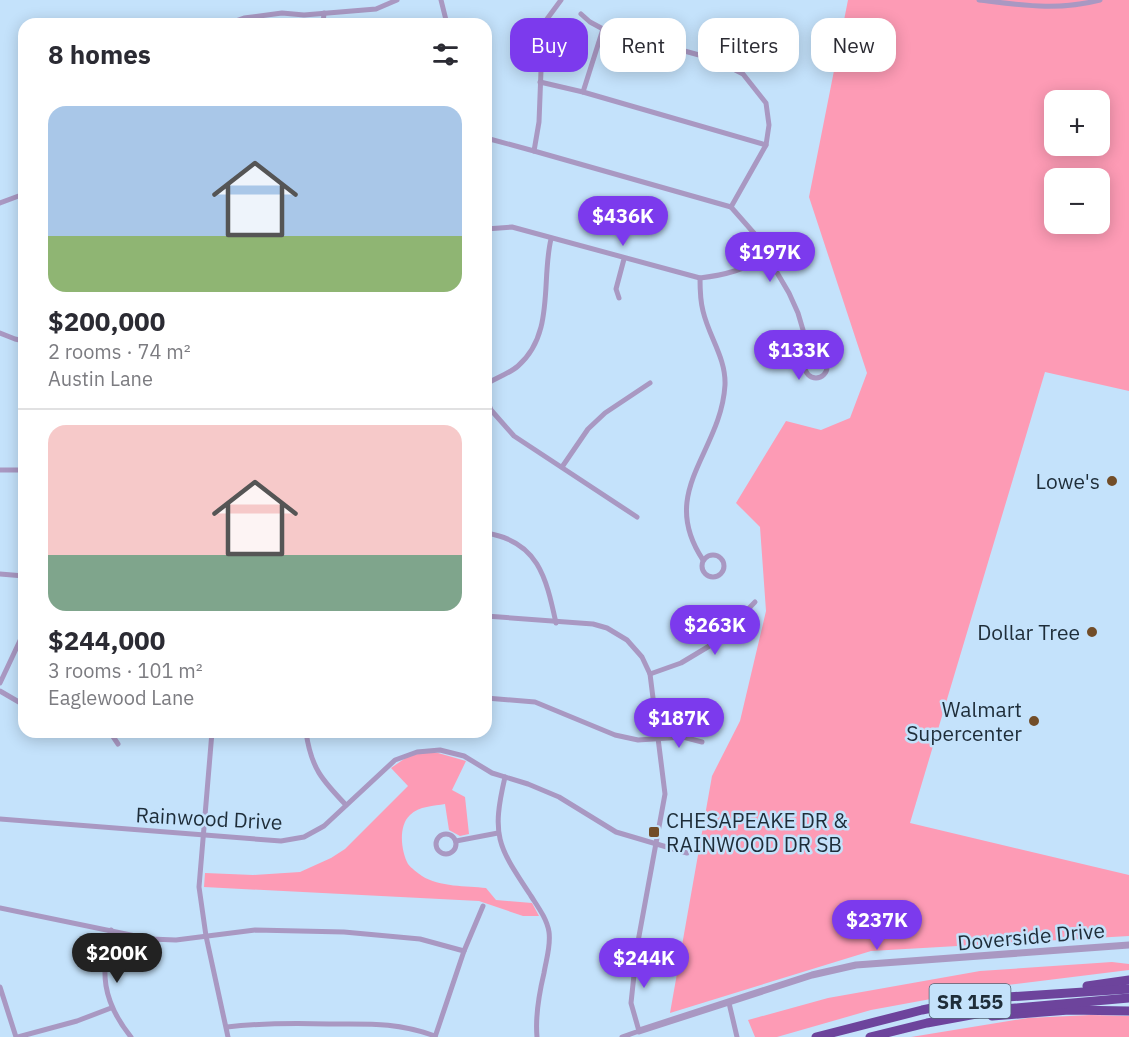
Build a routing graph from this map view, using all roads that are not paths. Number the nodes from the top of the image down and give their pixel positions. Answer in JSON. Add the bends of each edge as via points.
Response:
{"nodes":[{"id":1,"x":397,"y":0,"type":"edge"},
{"id":2,"x":441,"y":0,"type":"edge"},
{"id":3,"x":561,"y":0,"type":"edge"},
{"id":4,"x":979,"y":0,"type":"edge"},
{"id":5,"x":1100,"y":0,"type":"edge"},
{"id":6,"x":324,"y":13,"type":"junction"},
{"id":7,"x":581,"y":14,"type":"dead end"},
{"id":8,"x":244,"y":18,"type":"edge"},
{"id":9,"x":324,"y":18,"type":"edge"},
{"id":10,"x":446,"y":18,"type":"edge"},
{"id":11,"x":600,"y":27,"type":"edge"},
{"id":12,"x":600,"y":39,"type":"edge"},
{"id":13,"x":686,"y":51,"type":"edge"},
{"id":14,"x":540,"y":82,"type":"junction"},
{"id":15,"x":583,"y":93,"type":"junction"},
{"id":16,"x":492,"y":140,"type":"edge"},
{"id":17,"x":766,"y":145,"type":"junction"},
{"id":18,"x":534,"y":151,"type":"junction"},
{"id":19,"x":18,"y":196,"type":"edge"},
{"id":20,"x":0,"y":203,"type":"edge"},
{"id":21,"x":731,"y":207,"type":"junction"},
{"id":22,"x":492,"y":229,"type":"edge"},
{"id":23,"x":551,"y":239,"type":"junction"},
{"id":24,"x":768,"y":256,"type":"junction"},
{"id":25,"x":624,"y":259,"type":"junction"},
{"id":26,"x":700,"y":279,"type":"junction"},
{"id":27,"x":619,"y":298,"type":"dead end"},
{"id":28,"x":0,"y":333,"type":"edge"},
{"id":29,"x":18,"y":339,"type":"edge"},
{"id":30,"x":811,"y":357,"type":"junction"},
{"id":31,"x":492,"y":381,"type":"edge"},
{"id":32,"x":650,"y":383,"type":"dead end"},
{"id":33,"x":492,"y":410,"type":"edge"},
{"id":34,"x":561,"y":467,"type":"junction"},
{"id":35,"x":0,"y":470,"type":"edge"},
{"id":36,"x":18,"y":470,"type":"edge"},
{"id":37,"x":637,"y":517,"type":"dead end"},
{"id":38,"x":492,"y":535,"type":"edge"},
{"id":39,"x":703,"y":560,"type":"junction"},
{"id":40,"x":0,"y":574,"type":"edge"},
{"id":41,"x":18,"y":576,"type":"edge"},
{"id":42,"x":755,"y":602,"type":"dead end"},
{"id":43,"x":492,"y":617,"type":"edge"},
{"id":44,"x":556,"y":623,"type":"junction"},
{"id":45,"x":18,"y":645,"type":"edge"},
{"id":46,"x":650,"y":674,"type":"junction"},
{"id":47,"x":0,"y":683,"type":"edge"},
{"id":48,"x":0,"y":691,"type":"edge"},
{"id":49,"x":492,"y":698,"type":"edge"},
{"id":50,"x":18,"y":702,"type":"edge"},
{"id":51,"x":114,"y":738,"type":"edge"},
{"id":52,"x":212,"y":738,"type":"edge"},
{"id":53,"x":307,"y":738,"type":"edge"},
{"id":54,"x":657,"y":740,"type":"junction"},
{"id":55,"x":702,"y":742,"type":"dead end"},
{"id":56,"x":118,"y":744,"type":"dead end"},
{"id":57,"x":505,"y":777,"type":"junction"},
{"id":58,"x":346,"y":805,"type":"junction"},
{"id":59,"x":0,"y":819,"type":"edge"},
{"id":60,"x":498,"y":833,"type":"junction"},
{"id":61,"x":204,"y":836,"type":"junction"},
{"id":62,"x":456,"y":841,"type":"dead end"},
{"id":63,"x":657,"y":844,"type":"junction"},
{"id":64,"x":687,"y":853,"type":"dead end"},
{"id":65,"x":483,"y":906,"type":"dead end"},
{"id":66,"x":0,"y":908,"type":"edge"},
{"id":67,"x":111,"y":930,"type":"junction"},
{"id":68,"x":206,"y":936,"type":"junction"},
{"id":69,"x":1129,"y":945,"type":"edge"},
{"id":70,"x":464,"y":951,"type":"junction"},
{"id":71,"x":1129,"y":980,"type":"edge"},
{"id":72,"x":0,"y":987,"type":"edge"},
{"id":73,"x":1129,"y":989,"type":"edge"},
{"id":74,"x":977,"y":999,"type":"junction"},
{"id":75,"x":1129,"y":999,"type":"edge"},
{"id":76,"x":729,"y":1003,"type":"junction"},
{"id":77,"x":111,"y":1008,"type":"junction"},
{"id":78,"x":1129,"y":1011,"type":"edge"},
{"id":79,"x":927,"y":1023,"type":"junction"},
{"id":80,"x":227,"y":1027,"type":"junction"},
{"id":81,"x":639,"y":1031,"type":"junction"},
{"id":82,"x":17,"y":1037,"type":"edge"},
{"id":83,"x":131,"y":1037,"type":"edge"},
{"id":84,"x":228,"y":1037,"type":"edge"},
{"id":85,"x":435,"y":1037,"type":"edge"},
{"id":86,"x":537,"y":1037,"type":"edge"},
{"id":87,"x":622,"y":1037,"type":"edge"},
{"id":88,"x":737,"y":1037,"type":"edge"},
{"id":89,"x":816,"y":1037,"type":"edge"},
{"id":90,"x":870,"y":1037,"type":"edge"}],
"edges":[{"from":1,"to":6,"type":"street","via":[[376,9]]},
{"from":2,"to":10,"type":"street"},
{"from":3,"to":14,"type":"street","via":[[547,19]]},
{"from":4,"to":5,"type":"street","via":[[1039,8]]},
{"from":6,"to":8,"type":"street"},
{"from":6,"to":9,"type":"street"},
{"from":7,"to":11,"type":"street"},
{"from":12,"to":15,"type":"street"},
{"from":13,"to":17,"type":"street","via":[[714,59],[744,75],[766,102]]},
{"from":14,"to":15,"type":"street"},
{"from":14,"to":18,"type":"street"},
{"from":15,"to":17,"type":"street"},
{"from":16,"to":18,"type":"street"},
{"from":17,"to":21,"type":"street"},
{"from":18,"to":21,"type":"street"},
{"from":19,"to":20,"type":"street"},
{"from":21,"to":24,"type":"street","via":[[760,240]]},
{"from":22,"to":23,"type":"street","via":[[512,227]]},
{"from":23,"to":25,"type":"street"},
{"from":23,"to":31,"type":"street","via":[[538,339],[517,367]]},
{"from":24,"to":26,"type":"street","via":[[724,276]]},
{"from":24,"to":30,"type":"street","via":[[798,313]]},
{"from":25,"to":26,"type":"street"},
{"from":25,"to":27,"type":"street","via":[[616,289]]},
{"from":26,"to":39,"type":"street","via":[[703,311],[723,364],[725,383],[720,413],[687,494],[686,523]]},
{"from":28,"to":29,"type":"street"},
{"from":30,"to":30,"type":"street","via":[[807,372],[816,378],[822,376],[827,363],[822,357]]},
{"from":32,"to":34,"type":"street","via":[[588,429]]},
{"from":33,"to":34,"type":"street","via":[[514,436]]},
{"from":34,"to":37,"type":"street"},
{"from":35,"to":36,"type":"street"},
{"from":38,"to":44,"type":"street","via":[[516,541],[528,551],[549,590]]},
{"from":39,"to":39,"type":"street","via":[[712,555],[719,557],[724,563],[721,573],[707,576],[702,571]]},
{"from":40,"to":41,"type":"street"},
{"from":42,"to":46,"type":"street","via":[[716,642],[681,663]]},
{"from":43,"to":44,"type":"street"},
{"from":44,"to":46,"type":"street","via":[[593,624],[612,631],[635,648]]},
{"from":45,"to":47,"type":"street"},
{"from":46,"to":54,"type":"street"},
{"from":48,"to":50,"type":"street"},
{"from":49,"to":54,"type":"street","via":[[535,702],[615,735],[638,741]]},
{"from":51,"to":56,"type":"street"},
{"from":52,"to":61,"type":"street"},
{"from":53,"to":58,"type":"street","via":[[321,778]]},
{"from":54,"to":55,"type":"street","via":[[683,737]]},
{"from":54,"to":63,"type":"street","via":[[665,794]]},
{"from":57,"to":58,"type":"street","name":"Rainwood Drive","via":[[464,756],[440,750],[417,752],[395,760]]},
{"from":57,"to":60,"type":"street"},
{"from":57,"to":63,"type":"street","name":"Rainwood Drive","via":[[559,797],[616,832]]},
{"from":58,"to":61,"type":"street","name":"Rainwood Drive","via":[[324,826],[304,837],[281,841]]},
{"from":59,"to":61,"type":"street","name":"Rainwood Drive"},
{"from":60,"to":62,"type":"street"},
{"from":60,"to":86,"type":"street","via":[[510,864],[544,916],[549,932]]},
{"from":61,"to":68,"type":"street","via":[[199,887]]},
{"from":63,"to":64,"type":"street","name":"Rainwood Drive"},
{"from":63,"to":81,"type":"street","via":[[630,1003]]},
{"from":65,"to":70,"type":"street"},
{"from":66,"to":67,"type":"street"},
{"from":67,"to":68,"type":"street","via":[[150,939]]},
{"from":67,"to":77,"type":"street","via":[[104,978]]},
{"from":68,"to":70,"type":"street","via":[[255,930],[345,932],[420,939]]},
{"from":68,"to":80,"type":"street"},
{"from":69,"to":76,"type":"street","name":"Doverside Drive","via":[[856,965],[812,975]]},
{"from":70,"to":85,"type":"street"},
{"from":71,"to":74,"type":"highway"},
{"from":72,"to":82,"type":"street"},
{"from":73,"to":74,"type":"highway","number":"SR 155"},
{"from":74,"to":89,"type":"highway","number":"SR 155"},
{"from":75,"to":79,"type":"highway","number":"SR 155","via":[[1004,1009]]},
{"from":76,"to":81,"type":"street","name":"Doverside Drive"},
{"from":76,"to":88,"type":"street"},
{"from":77,"to":82,"type":"street"},
{"from":77,"to":83,"type":"street"},
{"from":78,"to":79,"type":"highway","via":[[1069,1010]]},
{"from":79,"to":90,"type":"highway","number":"SR 155"},
{"from":80,"to":84,"type":"street"},
{"from":80,"to":85,"type":"street","via":[[264,1023],[389,1024]]},
{"from":81,"to":87,"type":"street","name":"Doverside Drive"}]}
